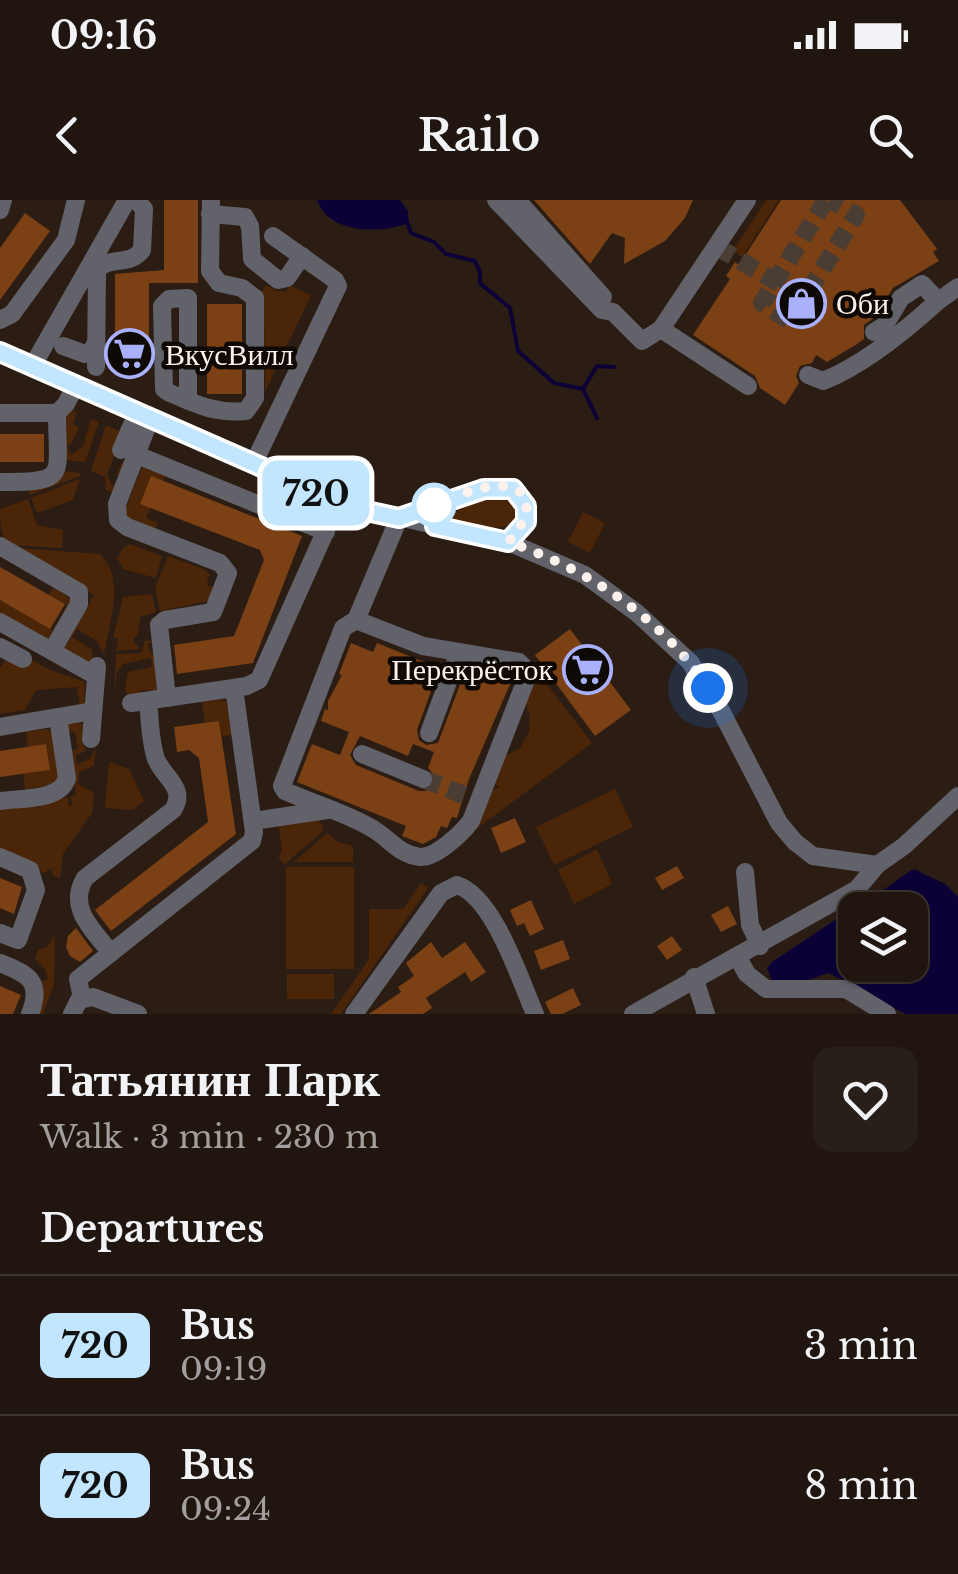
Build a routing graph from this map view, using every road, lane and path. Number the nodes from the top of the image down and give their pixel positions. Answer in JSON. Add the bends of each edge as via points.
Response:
{"nodes":[{"id":1,"x":3,"y":200,"type":"edge"},
{"id":2,"x":76,"y":200,"type":"edge"},
{"id":3,"x":127,"y":200,"type":"edge"},
{"id":4,"x":136,"y":200,"type":"edge"},
{"id":5,"x":496,"y":200,"type":"edge"},
{"id":6,"x":517,"y":200,"type":"edge"},
{"id":7,"x":747,"y":200,"type":"edge"},
{"id":8,"x":211,"y":207,"type":"edge"},
{"id":9,"x":0,"y":210,"type":"edge"},
{"id":10,"x":273,"y":236,"type":"dead end"},
{"id":11,"x":302,"y":256,"type":"junction"},
{"id":12,"x":958,"y":287,"type":"edge"},
{"id":13,"x":938,"y":301,"type":"junction"},
{"id":14,"x":614,"y":312,"type":"junction"},
{"id":15,"x":0,"y":320,"type":"edge"},
{"id":16,"x":661,"y":329,"type":"junction"},
{"id":17,"x":874,"y":332,"type":"dead end"},
{"id":18,"x":96,"y":342,"type":"junction"},
{"id":19,"x":63,"y":346,"type":"dead end"},
{"id":20,"x":3,"y":360,"type":"edge"},
{"id":21,"x":32,"y":366,"type":"junction"},
{"id":22,"x":96,"y":366,"type":"dead end"},
{"id":23,"x":808,"y":376,"type":"dead end"},
{"id":24,"x":74,"y":386,"type":"junction"},
{"id":25,"x":748,"y":386,"type":"dead end"},
{"id":26,"x":188,"y":401,"type":"junction"},
{"id":27,"x":252,"y":407,"type":"junction"},
{"id":28,"x":0,"y":413,"type":"edge"},
{"id":29,"x":57,"y":413,"type":"junction"},
{"id":30,"x":144,"y":416,"type":"junction"},
{"id":31,"x":276,"y":418,"type":"junction"},
{"id":32,"x":129,"y":452,"type":"junction"},
{"id":33,"x":253,"y":465,"type":"junction"},
{"id":34,"x":0,"y":482,"type":"edge"},
{"id":35,"x":338,"y":502,"type":"junction"},
{"id":36,"x":399,"y":518,"type":"junction"},
{"id":37,"x":326,"y":532,"type":"junction"},
{"id":38,"x":508,"y":542,"type":"junction"},
{"id":39,"x":0,"y":546,"type":"edge"},
{"id":40,"x":356,"y":620,"type":"junction"},
{"id":41,"x":0,"y":622,"type":"edge"},
{"id":42,"x":52,"y":652,"type":"junction"},
{"id":43,"x":459,"y":652,"type":"junction"},
{"id":44,"x":234,"y":688,"type":"junction"},
{"id":45,"x":148,"y":700,"type":"junction"},
{"id":46,"x":93,"y":711,"type":"junction"},
{"id":47,"x":58,"y":717,"type":"junction"},
{"id":48,"x":0,"y":727,"type":"edge"},
{"id":49,"x":429,"y":733,"type":"dead end"},
{"id":50,"x":91,"y":738,"type":"dead end"},
{"id":51,"x":362,"y":754,"type":"dead end"},
{"id":52,"x":424,"y":779,"type":"tunnel mouth"},
{"id":53,"x":958,"y":796,"type":"edge"},
{"id":54,"x":0,"y":801,"type":"edge"},
{"id":55,"x":329,"y":810,"type":"junction"},
{"id":56,"x":253,"y":821,"type":"junction"},
{"id":57,"x":0,"y":857,"type":"edge"},
{"id":58,"x":878,"y":865,"type":"junction"},
{"id":59,"x":744,"y":872,"type":"dead end"},
{"id":60,"x":13,"y":942,"type":"edge"},
{"id":61,"x":760,"y":946,"type":"junction"},
{"id":62,"x":111,"y":953,"type":"junction"},
{"id":63,"x":738,"y":958,"type":"junction"},
{"id":64,"x":4,"y":965,"type":"edge"},
{"id":65,"x":694,"y":978,"type":"junction"},
{"id":66,"x":77,"y":1006,"type":"edge"},
{"id":67,"x":30,"y":1014,"type":"edge"},
{"id":68,"x":138,"y":1014,"type":"edge"},
{"id":69,"x":354,"y":1014,"type":"edge"},
{"id":70,"x":535,"y":1014,"type":"edge"},
{"id":71,"x":633,"y":1014,"type":"edge"},
{"id":72,"x":706,"y":1014,"type":"edge"},
{"id":73,"x":887,"y":1014,"type":"edge"}],
"edges":[{"from":1,"to":9,"type":"street"},
{"from":2,"to":15,"type":"street","via":[[66,240],[12,314]]},
{"from":3,"to":21,"type":"street"},
{"from":4,"to":18,"type":"street","via":[[144,209],[144,245],[132,260],[97,270]]},
{"from":5,"to":14,"type":"street","via":[[602,310]]},
{"from":6,"to":14,"type":"street"},
{"from":7,"to":16,"type":"street"},
{"from":8,"to":11,"type":"street","via":[[245,216],[252,259],[278,280]]},
{"from":8,"to":27,"type":"street","via":[[212,276],[255,298]]},
{"from":10,"to":11,"type":"street"},
{"from":11,"to":31,"type":"street","via":[[338,286]]},
{"from":12,"to":13,"type":"street"},
{"from":13,"to":17,"type":"street","via":[[922,284]]},
{"from":13,"to":23,"type":"street","via":[[835,376]]},
{"from":14,"to":16,"type":"street","via":[[642,341]]},
{"from":16,"to":25,"type":"street","via":[[694,363]]},
{"from":18,"to":19,"type":"street","via":[[85,354]]},
{"from":18,"to":22,"type":"street"},
{"from":20,"to":21,"type":"street"},
{"from":21,"to":24,"type":"street"},
{"from":24,"to":29,"type":"street"},
{"from":24,"to":30,"type":"street"},
{"from":26,"to":26,"type":"street","via":[[163,386],[162,306],[169,298],[188,298]]},
{"from":26,"to":27,"type":"street","via":[[218,412]]},
{"from":27,"to":31,"type":"street"},
{"from":28,"to":29,"type":"street"},
{"from":29,"to":34,"type":"street","via":[[52,478]]},
{"from":30,"to":32,"type":"street"},
{"from":30,"to":33,"type":"street"},
{"from":31,"to":33,"type":"street"},
{"from":32,"to":37,"type":"street"},
{"from":32,"to":45,"type":"street","via":[[118,520],[220,563],[228,573],[212,612],[159,624]]},
{"from":33,"to":35,"type":"street"},
{"from":35,"to":36,"type":"street"},
{"from":35,"to":37,"type":"street"},
{"from":36,"to":38,"type":"street"},
{"from":36,"to":38,"type":"street","via":[[484,489],[513,489],[528,512]]},
{"from":36,"to":40,"type":"street"},
{"from":37,"to":44,"type":"street","via":[[263,674],[252,685]]},
{"from":38,"to":58,"type":"street","via":[[598,584],[690,662],[718,705],[753,790],[794,842],[814,856]]},
{"from":39,"to":42,"type":"street","via":[[79,592]]},
{"from":40,"to":43,"type":"street","via":[[418,645]]},
{"from":40,"to":55,"type":"street","via":[[343,628],[281,783],[285,792]]},
{"from":41,"to":42,"type":"street"},
{"from":42,"to":46,"type":"street","via":[[97,671]]},
{"from":43,"to":49,"type":"street"},
{"from":43,"to":55,"type":"street","via":[[519,662],[529,672],[472,798],[466,828],[424,857]]},
{"from":44,"to":45,"type":"street"},
{"from":44,"to":56,"type":"street"},
{"from":45,"to":62,"type":"street","via":[[155,754],[175,784],[177,803],[80,886],[80,912]]},
{"from":46,"to":47,"type":"street"},
{"from":46,"to":50,"type":"street"},
{"from":47,"to":48,"type":"street"},
{"from":47,"to":54,"type":"street","via":[[65,786]]},
{"from":51,"to":52,"type":"street"},
{"from":53,"to":58,"type":"street"},
{"from":55,"to":56,"type":"street"},
{"from":56,"to":62,"type":"street","via":[[250,844]]},
{"from":57,"to":60,"type":"street","via":[[26,867],[36,882]]},
{"from":58,"to":61,"type":"street","via":[[858,889]]},
{"from":59,"to":61,"type":"street","via":[[750,924]]},
{"from":60,"to":64,"type":"street"},
{"from":61,"to":63,"type":"street"},
{"from":62,"to":66,"type":"street","via":[[78,979]]},
{"from":63,"to":65,"type":"street"},
{"from":63,"to":73,"type":"street","via":[[766,989],[846,989]]},
{"from":64,"to":67,"type":"street","via":[[33,984]]},
{"from":65,"to":71,"type":"street"},
{"from":65,"to":72,"type":"street"},
{"from":66,"to":68,"type":"street","via":[[93,998]]},
{"from":69,"to":70,"type":"street","via":[[441,893],[453,886],[462,886],[499,930]]}]}
